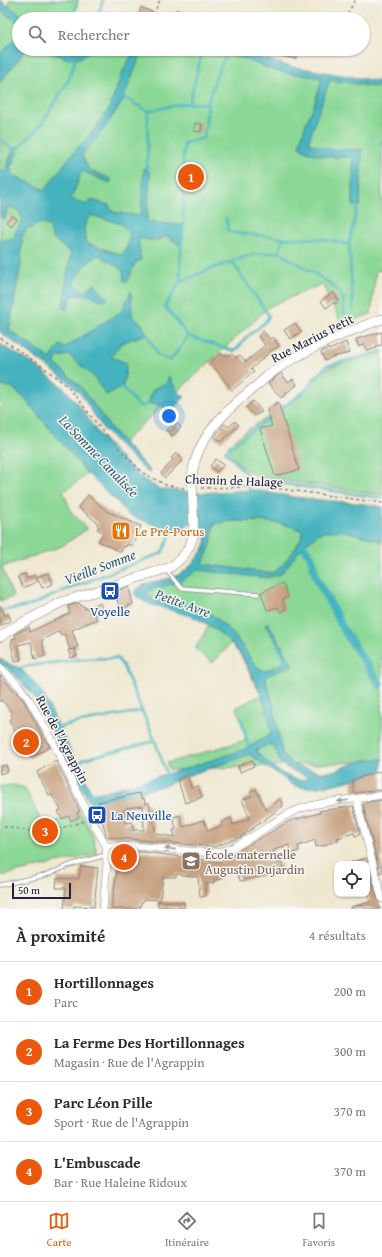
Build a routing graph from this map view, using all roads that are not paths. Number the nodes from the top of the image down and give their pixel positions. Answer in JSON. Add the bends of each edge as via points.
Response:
{"nodes":[{"id":1,"x":382,"y":319,"type":"edge"},
{"id":2,"x":168,"y":572,"type":"junction"},
{"id":3,"x":258,"y":594,"type":"dead end"},
{"id":4,"x":0,"y":637,"type":"edge"},
{"id":5,"x":2,"y":669,"type":"edge"},
{"id":6,"x":382,"y":796,"type":"edge"},
{"id":7,"x":358,"y":799,"type":"junction"},
{"id":8,"x":106,"y":846,"type":"junction"},
{"id":9,"x":106,"y":855,"type":"junction"},
{"id":10,"x":0,"y":885,"type":"edge"},
{"id":11,"x":382,"y":899,"type":"edge"},
{"id":12,"x":103,"y":909,"type":"edge"}],
"edges":[{"from":1,"to":2,"type":"street","name":"Rue Marius Petit","bridge":true,"via":[[274,370],[217,422],[202,445],[192,470],[189,485],[194,532],[190,547]]},
{"from":2,"to":3,"type":"lane","via":[[181,588]]},
{"from":2,"to":4,"type":"street","via":[[62,602]]},
{"from":5,"to":8,"type":"street","name":"Rue de l'Agrappin","via":[[28,698]]},
{"from":6,"to":7,"type":"street"},
{"from":7,"to":8,"type":"street","one_way":true,"via":[[297,810],[221,852]]},
{"from":7,"to":11,"type":"street"},
{"from":8,"to":9,"type":"street"},
{"from":9,"to":10,"type":"lane","via":[[46,875]]},
{"from":9,"to":12,"type":"street"}]}
